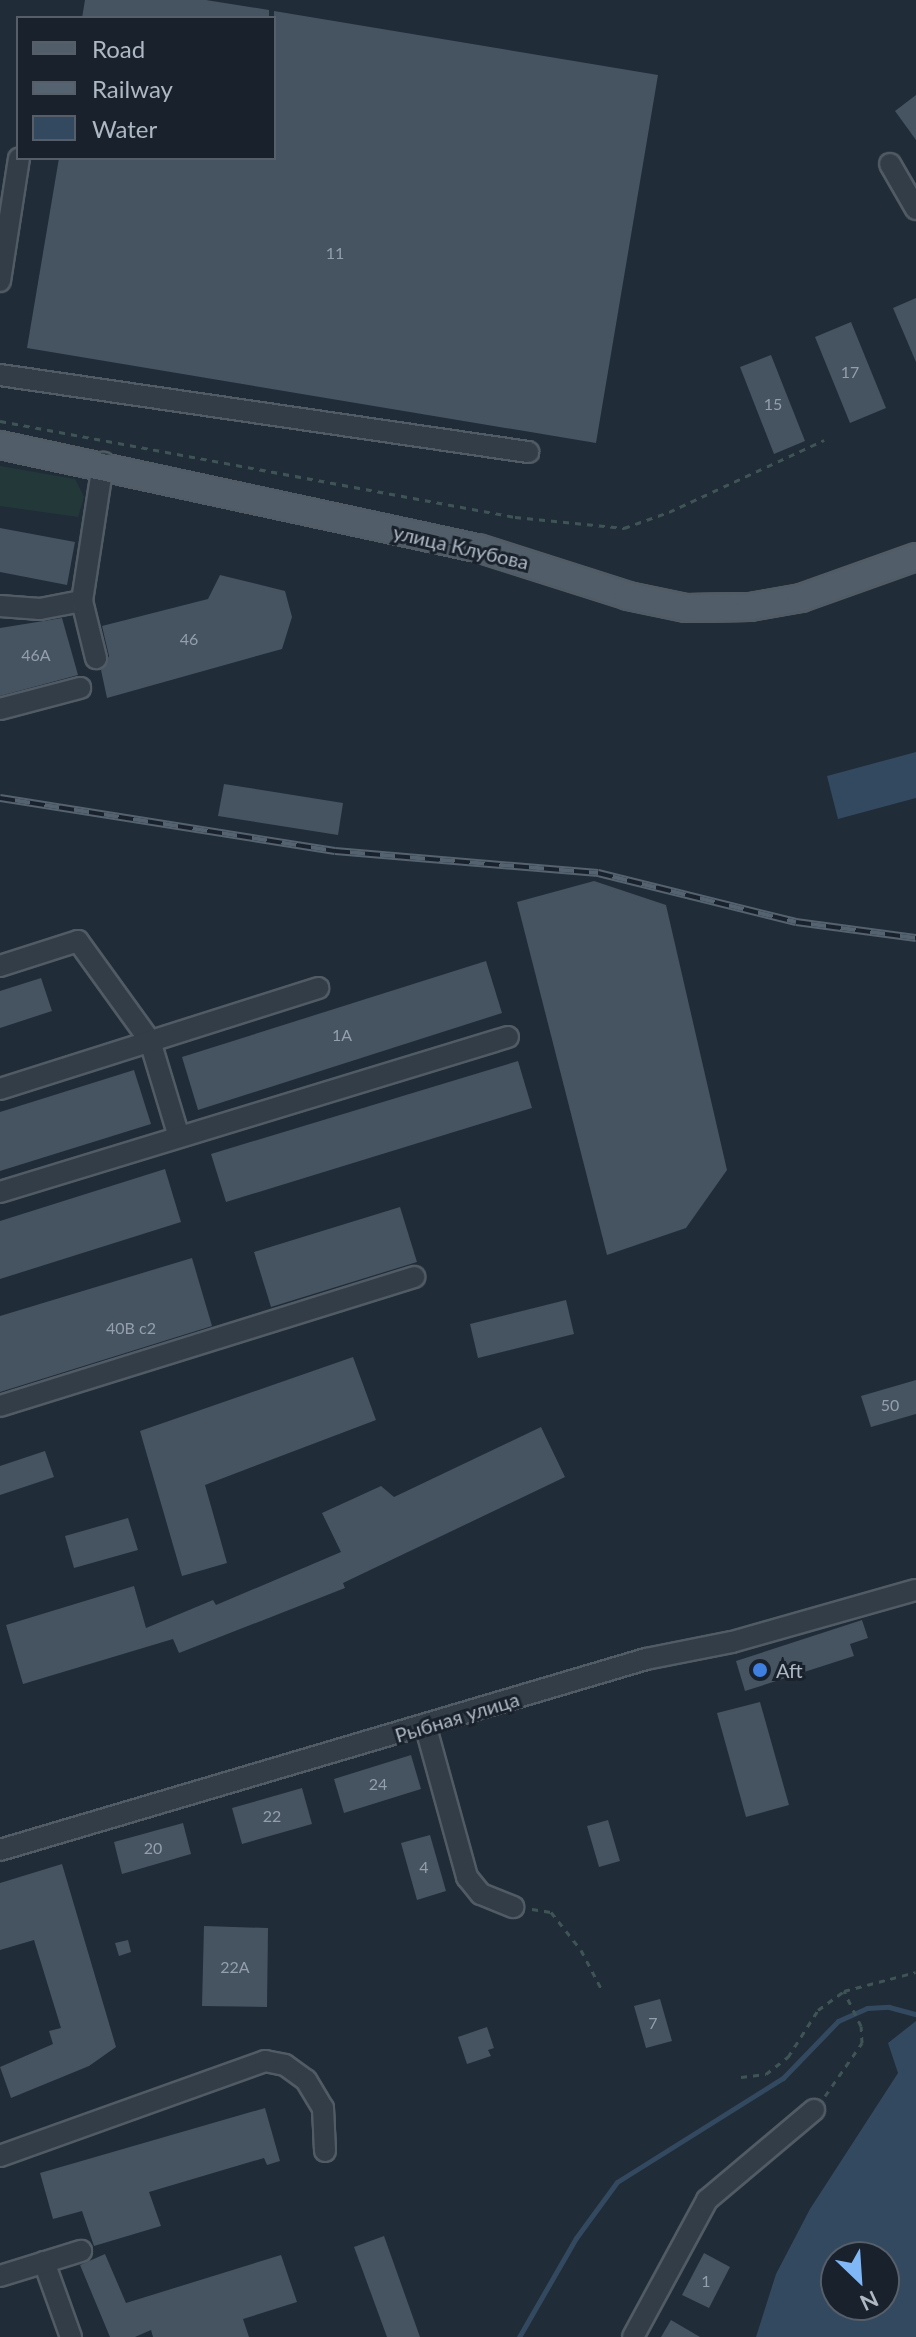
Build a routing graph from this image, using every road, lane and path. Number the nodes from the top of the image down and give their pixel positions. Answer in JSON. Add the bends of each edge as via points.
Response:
{"nodes":[{"id":1,"x":19,"y":160,"type":"edge"},
{"id":2,"x":890,"y":164,"type":"dead end"},
{"id":3,"x":916,"y":209,"type":"edge"},
{"id":4,"x":0,"y":281,"type":"edge"},
{"id":5,"x":0,"y":375,"type":"edge"},
{"id":6,"x":0,"y":421,"type":"edge"},
{"id":7,"x":824,"y":440,"type":"dead end"},
{"id":8,"x":0,"y":445,"type":"edge"},
{"id":9,"x":528,"y":452,"type":"dead end"},
{"id":10,"x":103,"y":463,"type":"junction"},
{"id":11,"x":916,"y":557,"type":"edge"},
{"id":12,"x":82,"y":601,"type":"junction"},
{"id":13,"x":0,"y":606,"type":"edge"},
{"id":14,"x":96,"y":658,"type":"dead end"},
{"id":15,"x":80,"y":688,"type":"dead end"},
{"id":16,"x":0,"y":709,"type":"edge"},
{"id":17,"x":0,"y":966,"type":"edge"},
{"id":18,"x":318,"y":988,"type":"dead end"},
{"id":19,"x":508,"y":1037,"type":"dead end"},
{"id":20,"x":150,"y":1041,"type":"junction"},
{"id":21,"x":0,"y":1089,"type":"edge"},
{"id":22,"x":179,"y":1137,"type":"junction"},
{"id":23,"x":0,"y":1192,"type":"edge"},
{"id":24,"x":414,"y":1277,"type":"dead end"},
{"id":25,"x":0,"y":1406,"type":"edge"},
{"id":26,"x":916,"y":1590,"type":"edge"},
{"id":27,"x":426,"y":1728,"type":"junction"},
{"id":28,"x":0,"y":1850,"type":"edge"},
{"id":29,"x":513,"y":1907,"type":"joint"},
{"id":30,"x":916,"y":1972,"type":"edge"},
{"id":31,"x":602,"y":1990,"type":"dead end"},
{"id":32,"x":844,"y":1991,"type":"junction"},
{"id":33,"x":741,"y":2077,"type":"dead end"},
{"id":34,"x":814,"y":2110,"type":"joint"},
{"id":35,"x":325,"y":2151,"type":"dead end"},
{"id":36,"x":0,"y":2156,"type":"edge"},
{"id":37,"x":81,"y":2251,"type":"dead end"},
{"id":38,"x":44,"y":2262,"type":"junction"},
{"id":39,"x":0,"y":2276,"type":"edge"},
{"id":40,"x":71,"y":2337,"type":"edge"},
{"id":41,"x":633,"y":2337,"type":"edge"}],
"edges":[{"from":1,"to":4,"type":"street"},
{"from":2,"to":3,"type":"street"},
{"from":5,"to":9,"type":"street"},
{"from":6,"to":7,"type":"path","via":[[515,517],[624,528]]},
{"from":8,"to":10,"type":"main road","name":"улица Клубова"},
{"from":10,"to":11,"type":"main road","name":"улица Клубова","via":[[478,548],[628,596],[686,608],[750,607],[801,598]]},
{"from":10,"to":12,"type":"street"},
{"from":12,"to":13,"type":"street","via":[[40,609]]},
{"from":12,"to":14,"type":"street"},
{"from":15,"to":16,"type":"street"},
{"from":17,"to":20,"type":"street","via":[[78,941]]},
{"from":18,"to":20,"type":"street"},
{"from":19,"to":22,"type":"street"},
{"from":20,"to":21,"type":"street"},
{"from":20,"to":22,"type":"street"},
{"from":22,"to":23,"type":"street"},
{"from":24,"to":25,"type":"street"},
{"from":26,"to":27,"type":"street","name":"Рыбная улица","via":[[732,1642],[646,1659]]},
{"from":27,"to":28,"type":"street","name":"Рыбная улица"},
{"from":27,"to":29,"type":"street","via":[[467,1877],[481,1894]]},
{"from":29,"to":31,"type":"path","via":[[551,1912],[581,1950]]},
{"from":30,"to":32,"type":"path"},
{"from":32,"to":33,"type":"path","via":[[818,2010],[788,2057],[766,2074]]},
{"from":32,"to":34,"type":"path","via":[[861,2026],[862,2043]]},
{"from":34,"to":41,"type":"street","via":[[707,2200]]},
{"from":35,"to":36,"type":"street","via":[[323,2108],[306,2080],[285,2065],[265,2061]]},
{"from":37,"to":38,"type":"street"},
{"from":38,"to":39,"type":"street"},
{"from":38,"to":40,"type":"street"}]}
